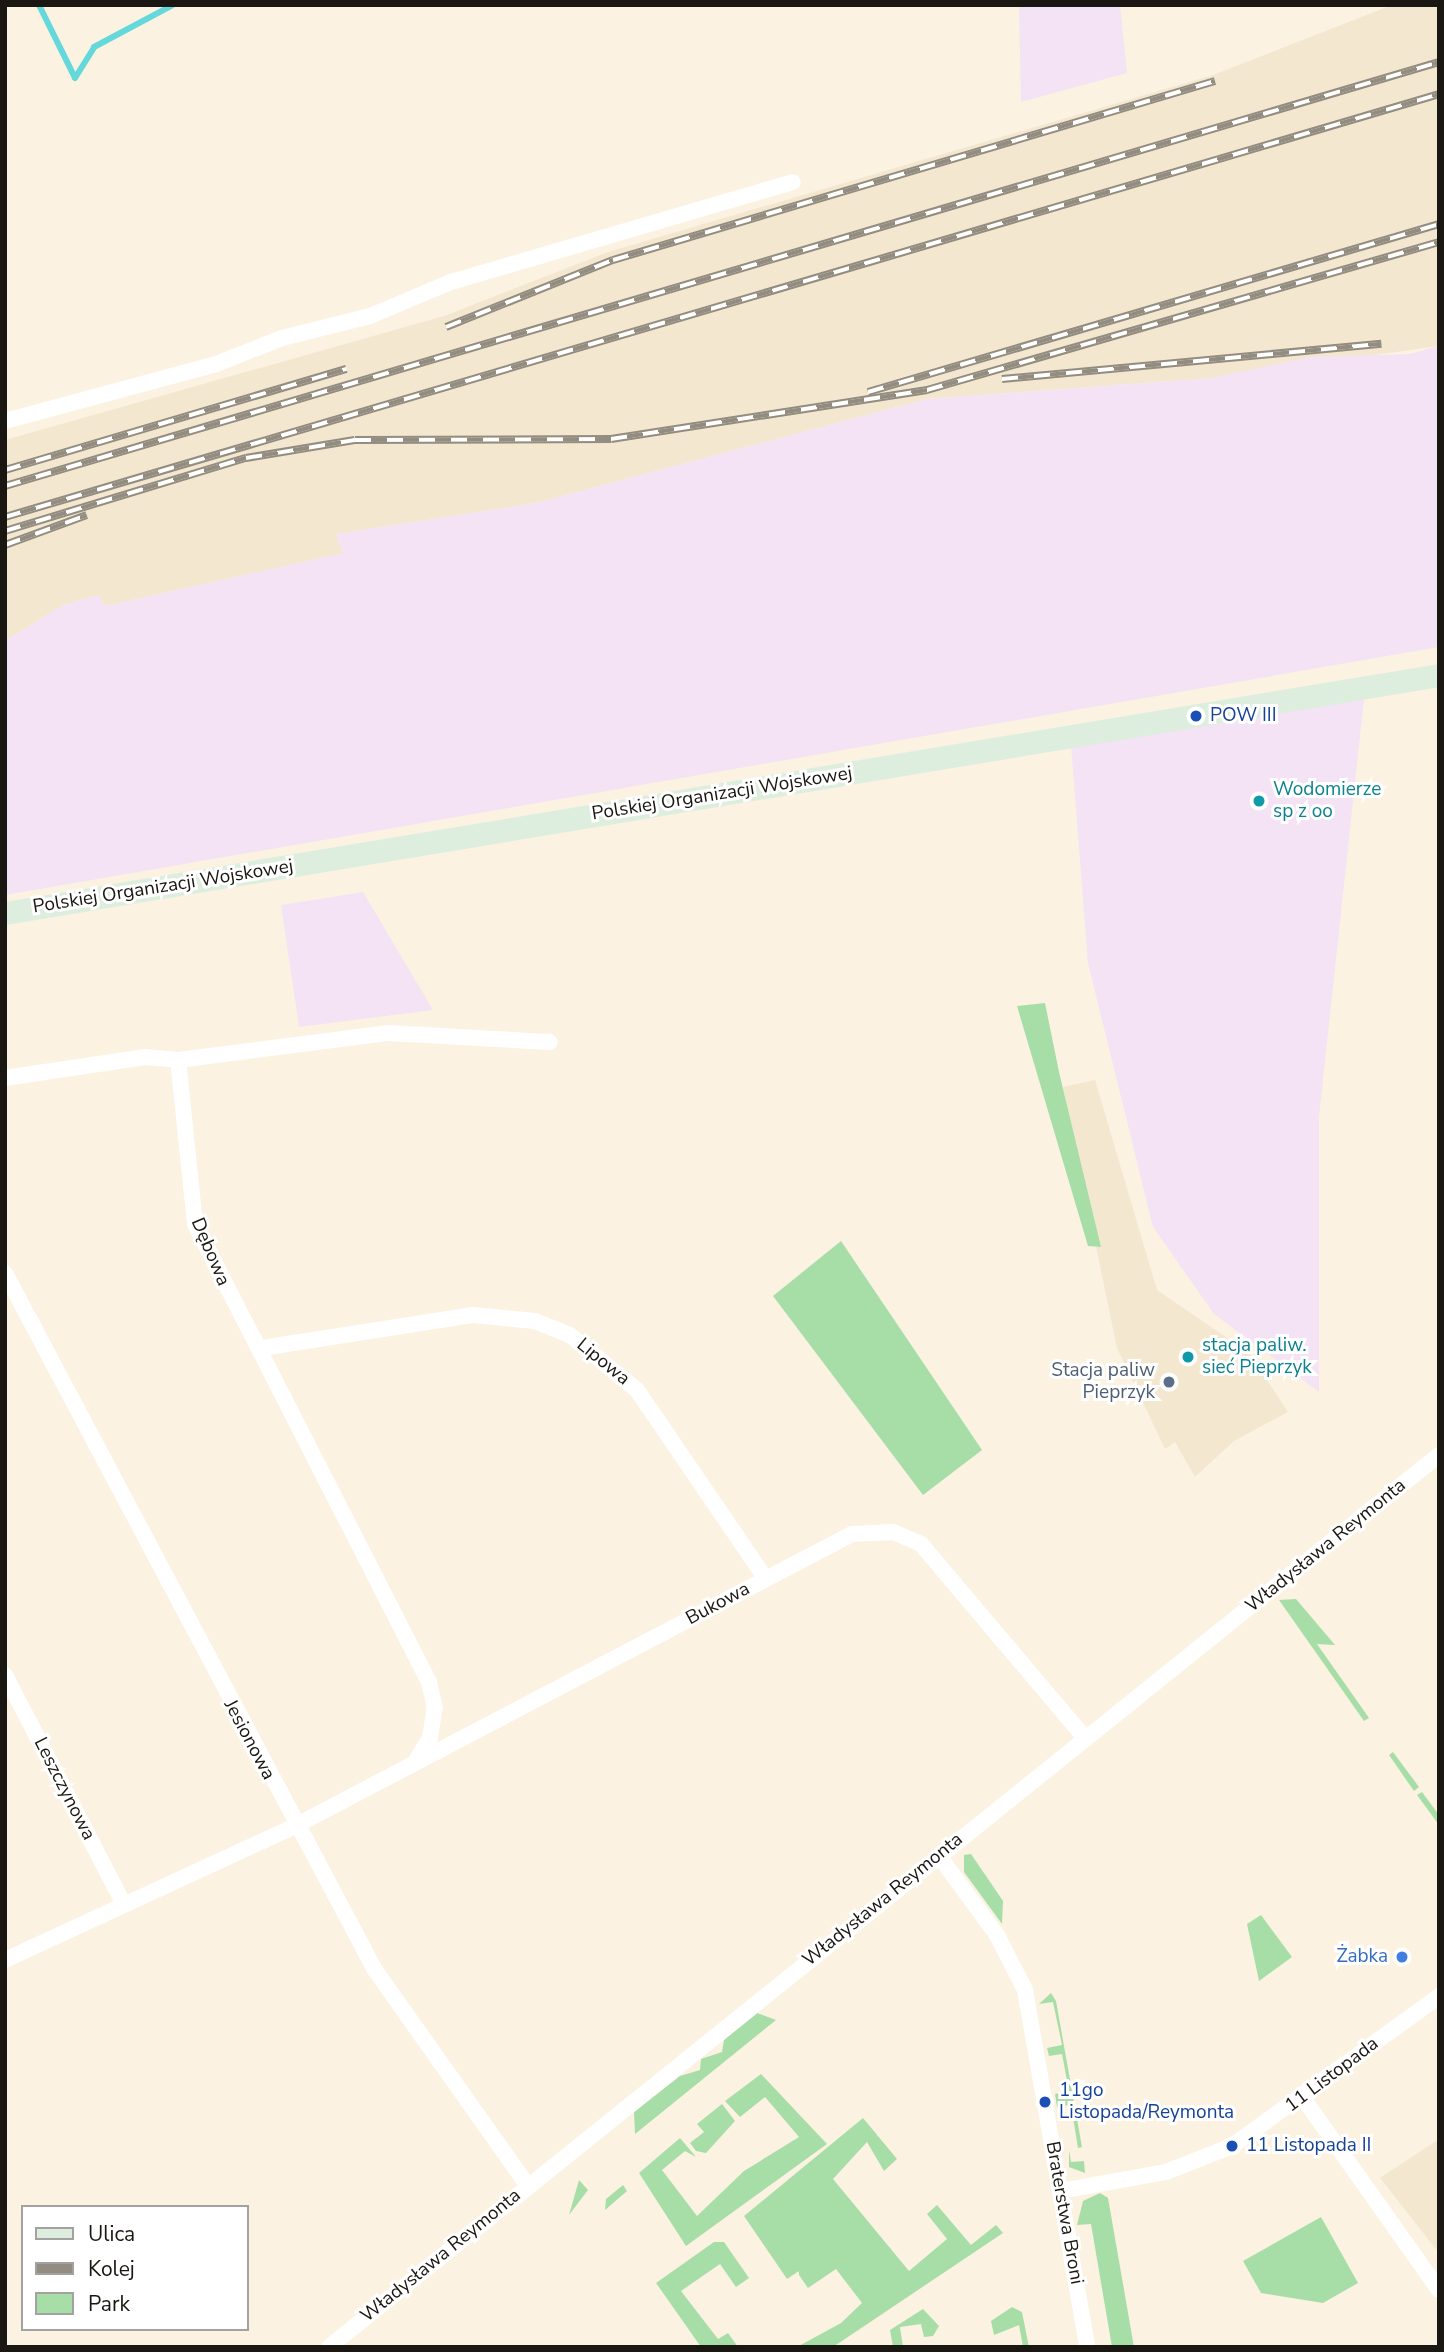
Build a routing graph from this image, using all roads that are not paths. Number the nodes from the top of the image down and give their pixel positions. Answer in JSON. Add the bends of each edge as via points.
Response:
{"nodes":[{"id":1,"x":793,"y":182,"type":"dead end"},
{"id":2,"x":5,"y":421,"type":"edge"},
{"id":3,"x":1439,"y":675,"type":"edge"},
{"id":4,"x":5,"y":913,"type":"edge"},
{"id":5,"x":551,"y":1042,"type":"dead end"},
{"id":6,"x":178,"y":1060,"type":"junction"},
{"id":7,"x":5,"y":1078,"type":"edge"},
{"id":8,"x":5,"y":1273,"type":"edge"},
{"id":9,"x":262,"y":1348,"type":"junction"},
{"id":10,"x":1439,"y":1455,"type":"edge"},
{"id":11,"x":766,"y":1579,"type":"junction"},
{"id":12,"x":5,"y":1675,"type":"edge"},
{"id":13,"x":1086,"y":1740,"type":"junction"},
{"id":14,"x":414,"y":1764,"type":"junction"},
{"id":15,"x":295,"y":1826,"type":"junction"},
{"id":16,"x":939,"y":1856,"type":"junction"},
{"id":17,"x":123,"y":1903,"type":"junction"},
{"id":18,"x":5,"y":1960,"type":"edge"},
{"id":19,"x":1439,"y":1996,"type":"edge"},
{"id":20,"x":1303,"y":2098,"type":"junction"},
{"id":21,"x":528,"y":2186,"type":"junction"},
{"id":22,"x":1061,"y":2191,"type":"junction"},
{"id":23,"x":1439,"y":2290,"type":"edge"},
{"id":24,"x":329,"y":2347,"type":"edge"},
{"id":25,"x":1087,"y":2347,"type":"edge"}],
"edges":[{"from":1,"to":2,"type":"street","via":[[451,282],[370,316],[282,338],[216,365]]},
{"from":3,"to":4,"type":"main road","name":"Polskiej Organizacji Wojskowej"},
{"from":5,"to":6,"type":"street","via":[[389,1033]]},
{"from":6,"to":7,"type":"street","via":[[145,1057]]},
{"from":6,"to":9,"type":"street","name":"Dębowa","via":[[195,1224]]},
{"from":8,"to":15,"type":"street","name":"Jesionowa"},
{"from":9,"to":11,"type":"street","name":"Lipowa","via":[[473,1315],[535,1321],[570,1335],[637,1390]]},
{"from":9,"to":14,"type":"street","name":"Dębowa","via":[[429,1682],[435,1708],[430,1738]]},
{"from":10,"to":13,"type":"street","name":"Władysława Reymonta"},
{"from":11,"to":13,"type":"street","name":"Bukowa","via":[[852,1534],[908,1536],[938,1561]]},
{"from":11,"to":14,"type":"street","name":"Bukowa"},
{"from":12,"to":17,"type":"street","name":"Leszczynowa"},
{"from":13,"to":16,"type":"street","name":"Władysława Reymonta"},
{"from":14,"to":15,"type":"street","name":"Bukowa"},
{"from":15,"to":17,"type":"street"},
{"from":15,"to":21,"type":"street","name":"Jesionowa","via":[[411,2027]]},
{"from":16,"to":21,"type":"street","name":"Władysława Reymonta"},
{"from":16,"to":22,"type":"street","name":"Braterstwa Broni","via":[[997,1935],[1025,1990]]},
{"from":17,"to":18,"type":"street"},
{"from":19,"to":20,"type":"street","name":"11 Listopada"},
{"from":20,"to":22,"type":"street","name":"11 Listopada","via":[[1196,2161]]},
{"from":20,"to":23,"type":"street"},
{"from":21,"to":24,"type":"street","name":"Władysława Reymonta"},
{"from":22,"to":25,"type":"street","name":"Braterstwa Broni"}]}
